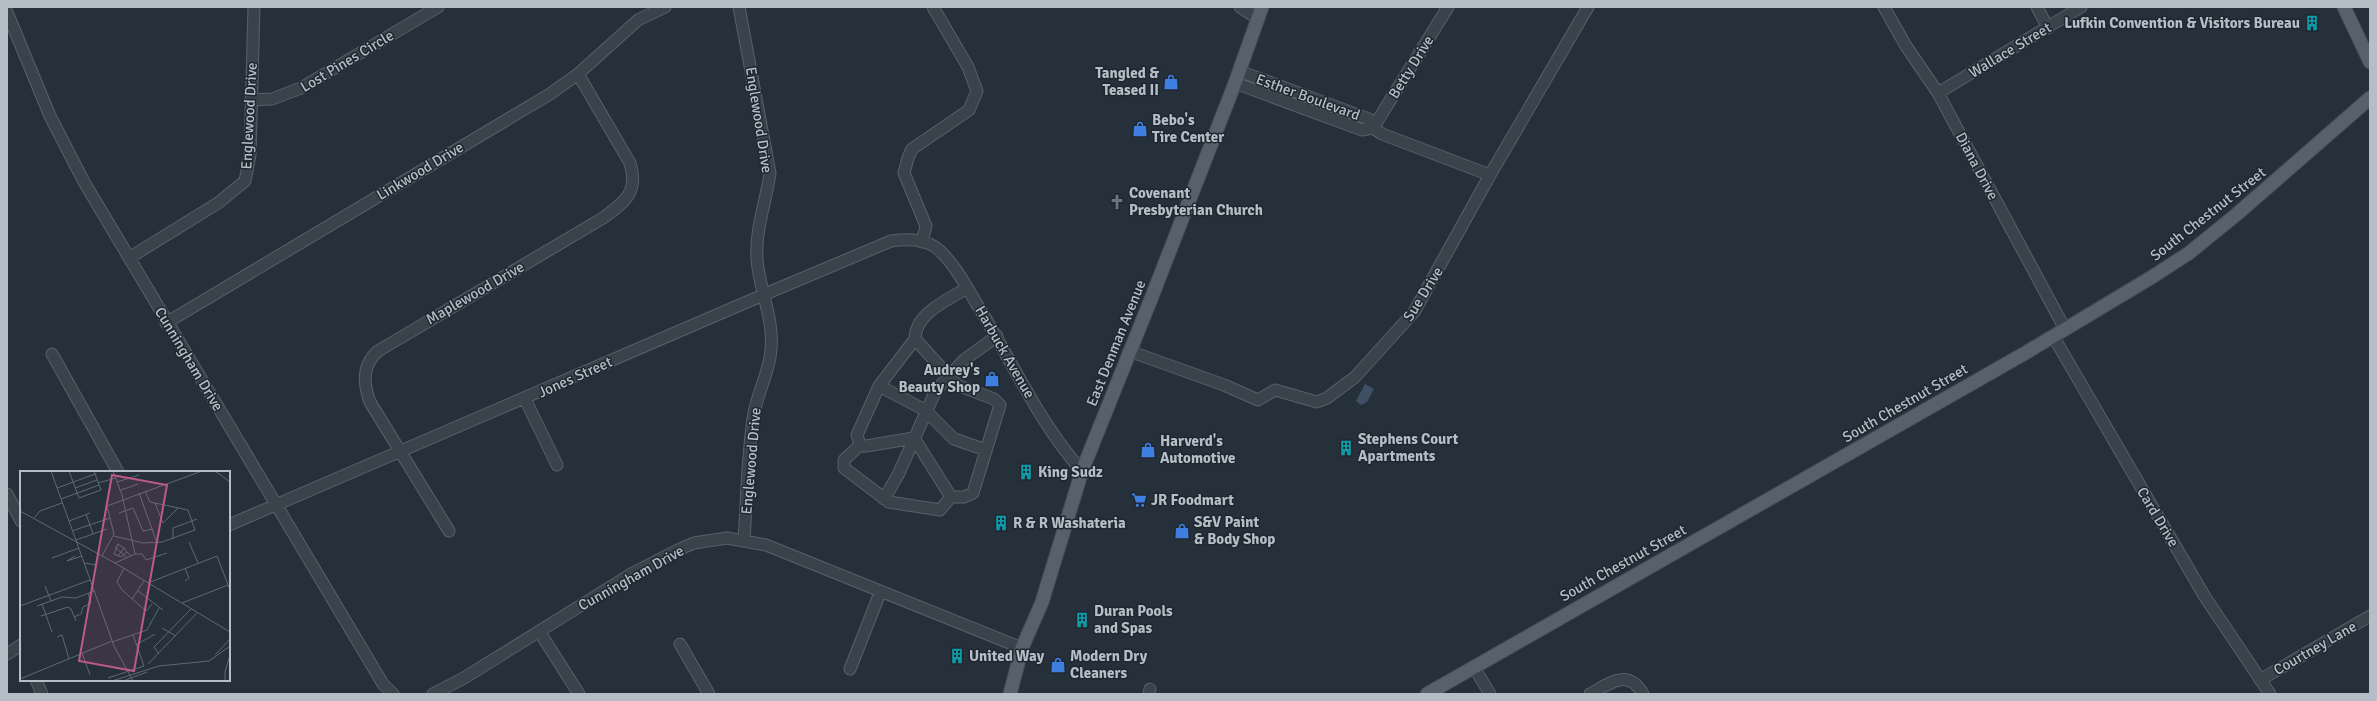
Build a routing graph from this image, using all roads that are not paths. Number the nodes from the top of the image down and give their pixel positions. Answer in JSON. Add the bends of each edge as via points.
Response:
{"nodes":[{"id":1,"x":254,"y":7,"type":"edge"},
{"id":2,"x":438,"y":7,"type":"edge"},
{"id":3,"x":665,"y":7,"type":"edge"},
{"id":4,"x":739,"y":7,"type":"edge"},
{"id":5,"x":933,"y":7,"type":"edge"},
{"id":6,"x":1240,"y":7,"type":"edge"},
{"id":7,"x":1448,"y":7,"type":"edge"},
{"id":8,"x":1588,"y":7,"type":"edge"},
{"id":9,"x":1884,"y":7,"type":"edge"},
{"id":10,"x":2036,"y":7,"type":"edge"},
{"id":11,"x":2081,"y":7,"type":"edge"},
{"id":12,"x":2344,"y":7,"type":"edge"},
{"id":13,"x":7,"y":12,"type":"edge"},
{"id":14,"x":1260,"y":12,"type":"edge"},
{"id":15,"x":2048,"y":28,"type":"junction"},
{"id":16,"x":2370,"y":62,"type":"edge"},
{"id":17,"x":578,"y":74,"type":"junction"},
{"id":18,"x":1237,"y":77,"type":"junction"},
{"id":19,"x":1938,"y":93,"type":"junction"},
{"id":20,"x":2370,"y":98,"type":"edge"},
{"id":21,"x":251,"y":100,"type":"junction"},
{"id":22,"x":1373,"y":128,"type":"junction"},
{"id":23,"x":1490,"y":175,"type":"junction"},
{"id":24,"x":922,"y":242,"type":"junction"},
{"id":25,"x":129,"y":258,"type":"junction"},
{"id":26,"x":967,"y":288,"type":"junction"},
{"id":27,"x":763,"y":295,"type":"junction"},
{"id":28,"x":166,"y":323,"type":"junction"},
{"id":29,"x":2065,"y":329,"type":"junction"},
{"id":30,"x":997,"y":336,"type":"junction"},
{"id":31,"x":2053,"y":336,"type":"junction"},
{"id":32,"x":915,"y":339,"type":"junction"},
{"id":33,"x":1129,"y":350,"type":"junction"},
{"id":34,"x":52,"y":354,"type":"dead end"},
{"id":35,"x":948,"y":376,"type":"junction"},
{"id":36,"x":879,"y":386,"type":"junction"},
{"id":37,"x":525,"y":399,"type":"junction"},
{"id":38,"x":925,"y":410,"type":"junction"},
{"id":39,"x":914,"y":438,"type":"junction"},
{"id":40,"x":860,"y":445,"type":"junction"},
{"id":41,"x":986,"y":450,"type":"junction"},
{"id":42,"x":400,"y":451,"type":"junction"},
{"id":43,"x":557,"y":465,"type":"dead end"},
{"id":44,"x":117,"y":471,"type":"edge"},
{"id":45,"x":1082,"y":471,"type":"junction"},
{"id":46,"x":7,"y":494,"type":"edge"},
{"id":47,"x":951,"y":497,"type":"junction"},
{"id":48,"x":884,"y":498,"type":"junction"},
{"id":49,"x":277,"y":505,"type":"junction"},
{"id":50,"x":20,"y":519,"type":"edge"},
{"id":51,"x":230,"y":526,"type":"edge"},
{"id":52,"x":450,"y":531,"type":"dead end"},
{"id":53,"x":744,"y":540,"type":"junction"},
{"id":54,"x":880,"y":593,"type":"junction"},
{"id":55,"x":2370,"y":616,"type":"edge"},
{"id":56,"x":539,"y":631,"type":"junction"},
{"id":57,"x":680,"y":644,"type":"dead end"},
{"id":58,"x":20,"y":646,"type":"edge"},
{"id":59,"x":1022,"y":648,"type":"junction"},
{"id":60,"x":7,"y":654,"type":"edge"},
{"id":61,"x":1474,"y":666,"type":"junction"},
{"id":62,"x":850,"y":669,"type":"dead end"},
{"id":63,"x":2260,"y":680,"type":"junction"},
{"id":64,"x":36,"y":681,"type":"edge"},
{"id":65,"x":42,"y":694,"type":"edge"},
{"id":66,"x":393,"y":694,"type":"edge"},
{"id":67,"x":433,"y":694,"type":"edge"},
{"id":68,"x":579,"y":694,"type":"edge"},
{"id":69,"x":709,"y":694,"type":"edge"},
{"id":70,"x":1010,"y":694,"type":"edge"},
{"id":71,"x":1427,"y":694,"type":"edge"},
{"id":72,"x":1490,"y":694,"type":"edge"},
{"id":73,"x":1590,"y":694,"type":"edge"},
{"id":74,"x":1643,"y":694,"type":"edge"},
{"id":75,"x":2270,"y":694,"type":"edge"}],
"edges":[{"from":1,"to":21,"type":"street","name":"Englewood Drive"},
{"from":2,"to":21,"type":"street","name":"Lost Pines Circle","via":[[296,91],[272,99]]},
{"from":3,"to":17,"type":"street","name":"Linkwood Drive","via":[[652,12],[622,33]]},
{"from":4,"to":27,"type":"street","name":"Englewood Drive","via":[[770,173],[758,239],[757,258]]},
{"from":5,"to":24,"type":"street","via":[[968,67],[976,91],[969,110],[938,133],[923,140],[912,149],[908,158],[905,180],[926,226]]},
{"from":6,"to":14,"type":"street"},
{"from":7,"to":22,"type":"street","name":"Betty Drive"},
{"from":8,"to":23,"type":"street","name":"Sue Drive"},
{"from":9,"to":19,"type":"street","name":"Diana Drive","via":[[1906,46]]},
{"from":10,"to":15,"type":"street"},
{"from":11,"to":15,"type":"street","name":"Wallace Street"},
{"from":12,"to":16,"type":"main road"},
{"from":13,"to":25,"type":"street","name":"Cunningham Drive","via":[[64,147]]},
{"from":14,"to":18,"type":"main road","name":"East Denman Avenue"},
{"from":15,"to":19,"type":"street","name":"Wallace Street"},
{"from":17,"to":28,"type":"street","name":"Linkwood Drive","via":[[550,94]]},
{"from":17,"to":42,"type":"street","name":"Maplewood Drive","via":[[630,163],[633,175],[629,195],[622,204],[603,218],[371,356],[366,367],[366,390],[378,416]]},
{"from":18,"to":22,"type":"street","name":"Esther Boulevard","via":[[1369,119]]},
{"from":18,"to":33,"type":"main road","name":"East Denman Avenue","via":[[1152,299]]},
{"from":19,"to":29,"type":"street","name":"Diana Drive"},
{"from":20,"to":29,"type":"main road","name":"South Chestnut Street","via":[[2188,253]]},
{"from":21,"to":25,"type":"street","name":"Englewood Drive","via":[[250,155],[245,181],[218,203]]},
{"from":22,"to":23,"type":"street","name":"Esther Boulevard","via":[[1382,134]]},
{"from":23,"to":33,"type":"street","name":"Sue Drive","via":[[1414,312],[1355,377],[1328,398],[1317,402],[1275,390],[1258,400]]},
{"from":24,"to":26,"type":"street","name":"Harbuck Avenue","via":[[940,250]]},
{"from":24,"to":27,"type":"street","name":"Jones Street","via":[[910,239],[891,241]]},
{"from":25,"to":28,"type":"street","name":"Cunningham Drive"},
{"from":26,"to":30,"type":"street","name":"Harbuck Avenue"},
{"from":26,"to":32,"type":"street","via":[[928,313],[915,331]]},
{"from":27,"to":37,"type":"street","name":"Jones Street"},
{"from":27,"to":53,"type":"street","name":"Englewood Drive","via":[[772,328],[772,348],[754,412]]},
{"from":28,"to":49,"type":"street","name":"Cunningham Drive"},
{"from":29,"to":31,"type":"main road","name":"South Chestnut Street"},
{"from":30,"to":35,"type":"street"},
{"from":30,"to":45,"type":"street","name":"Harbuck Avenue","via":[[1066,453]]},
{"from":31,"to":61,"type":"main road","name":"South Chestnut Street"},
{"from":31,"to":63,"type":"street","name":"Card Drive","via":[[2205,597]]},
{"from":32,"to":35,"type":"street"},
{"from":32,"to":36,"type":"street"},
{"from":33,"to":45,"type":"main road","name":"East Denman Avenue"},
{"from":34,"to":44,"type":"street"},
{"from":35,"to":38,"type":"street","via":[[936,390]]},
{"from":35,"to":41,"type":"street","via":[[956,385],[998,401],[998,414]]},
{"from":36,"to":38,"type":"street"},
{"from":36,"to":40,"type":"street","via":[[857,435]]},
{"from":37,"to":42,"type":"street","name":"Jones Street"},
{"from":37,"to":43,"type":"street"},
{"from":38,"to":39,"type":"street"},
{"from":38,"to":41,"type":"street","via":[[954,439]]},
{"from":39,"to":40,"type":"street"},
{"from":39,"to":47,"type":"street"},
{"from":39,"to":48,"type":"street","via":[[898,475]]},
{"from":40,"to":48,"type":"street","via":[[844,460],[844,468]]},
{"from":41,"to":47,"type":"street","via":[[973,492],[964,498]]},
{"from":42,"to":49,"type":"street","name":"Jones Street"},
{"from":42,"to":52,"type":"street","name":"Maplewood Drive"},
{"from":45,"to":59,"type":"main road","name":"East Denman Avenue","via":[[1042,602]]},
{"from":46,"to":50,"type":"street"},
{"from":47,"to":48,"type":"street","via":[[945,507],[934,511],[895,504]]},
{"from":49,"to":51,"type":"street","name":"Jones Street"},
{"from":49,"to":66,"type":"street","name":"Cunningham Drive","via":[[382,684]]},
{"from":53,"to":54,"type":"street","name":"Cunningham Drive","via":[[766,545]]},
{"from":53,"to":56,"type":"street","name":"Cunningham Drive","via":[[712,539],[680,549],[633,574]]},
{"from":54,"to":59,"type":"street","name":"Cunningham Drive"},
{"from":54,"to":62,"type":"street"},
{"from":55,"to":63,"type":"street","name":"Courtney Lane"},
{"from":56,"to":67,"type":"street","name":"Cunningham Drive","via":[[464,678]]},
{"from":56,"to":68,"type":"street"},
{"from":57,"to":69,"type":"street"},
{"from":58,"to":60,"type":"street"},
{"from":59,"to":70,"type":"main road","name":"East Denman Avenue"},
{"from":61,"to":71,"type":"main road","name":"South Chestnut Street"},
{"from":61,"to":72,"type":"street"},
{"from":63,"to":75,"type":"street","name":"Card Drive"},
{"from":64,"to":65,"type":"street"},
{"from":73,"to":74,"type":"street","via":[[1618,679],[1625,679],[1638,687]]}]}
